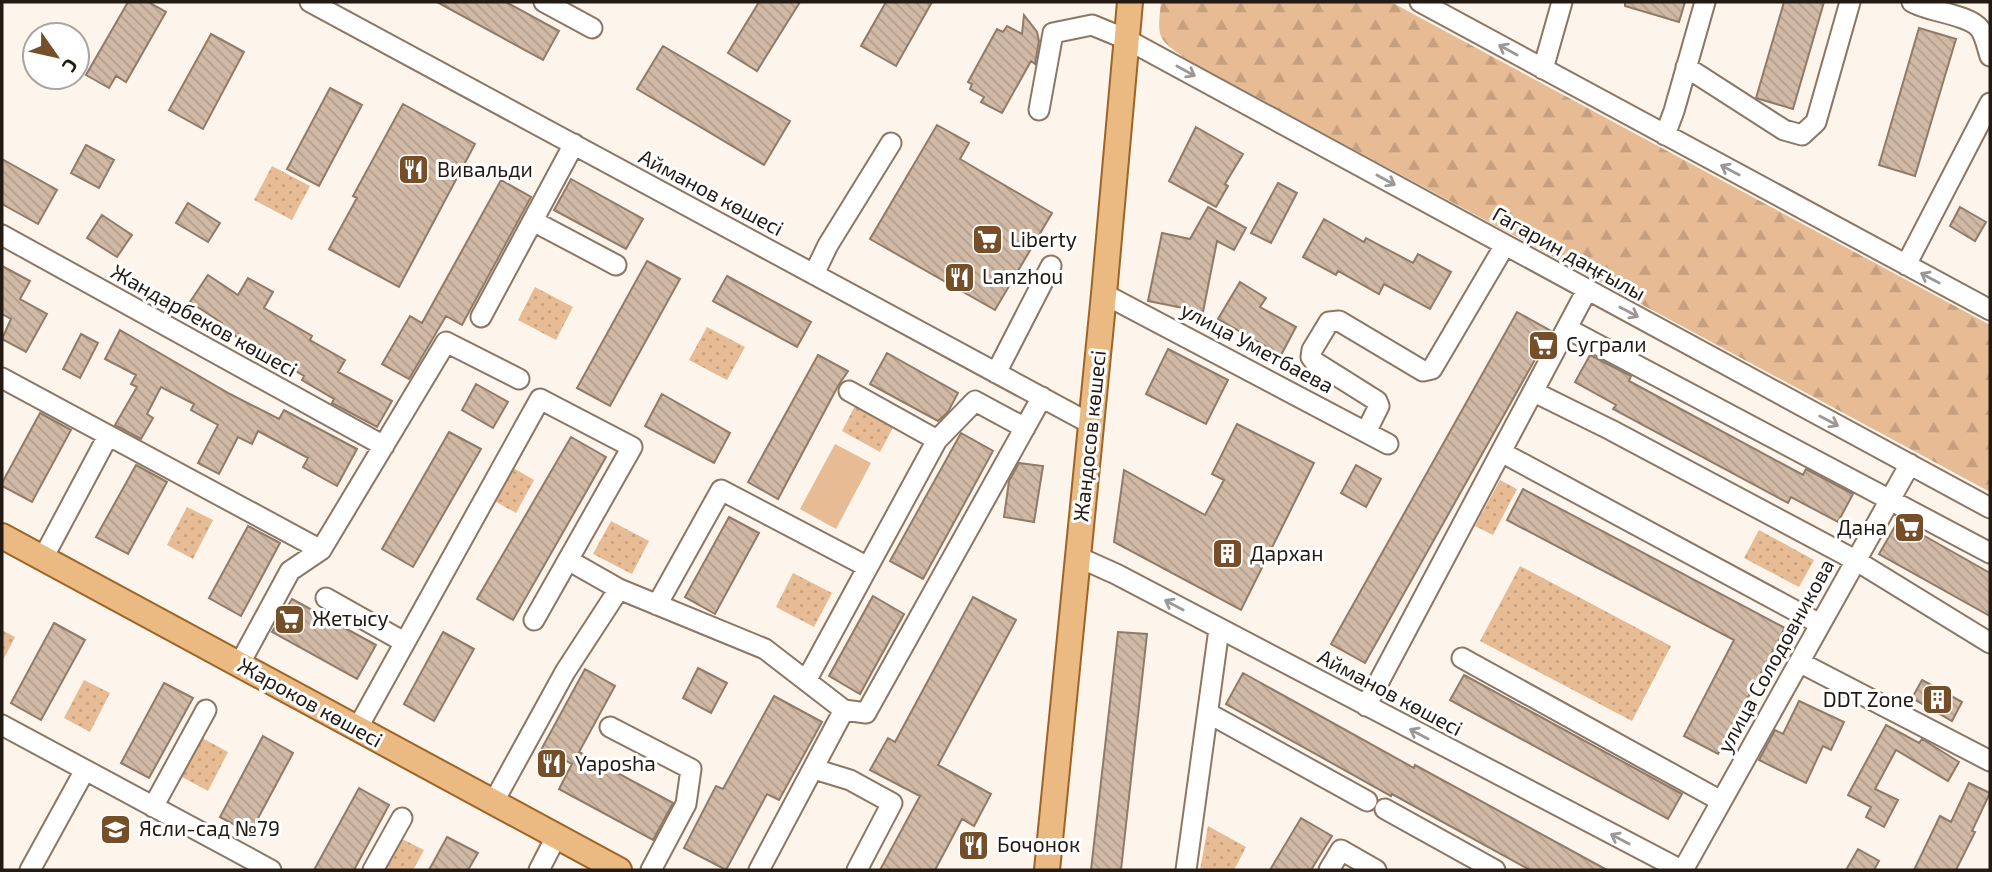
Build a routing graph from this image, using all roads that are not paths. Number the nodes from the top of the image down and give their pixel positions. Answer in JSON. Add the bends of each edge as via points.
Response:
{"nodes":[{"id":1,"x":310,"y":2,"type":"edge"},
{"id":2,"x":544,"y":2,"type":"edge"},
{"id":3,"x":1130,"y":2,"type":"edge"},
{"id":4,"x":1420,"y":2,"type":"edge"},
{"id":5,"x":1562,"y":2,"type":"edge"},
{"id":6,"x":1704,"y":2,"type":"edge"},
{"id":7,"x":1850,"y":2,"type":"edge"},
{"id":8,"x":1912,"y":2,"type":"edge"},
{"id":9,"x":592,"y":28,"type":"dead end"},
{"id":10,"x":1126,"y":39,"type":"junction"},
{"id":11,"x":1990,"y":56,"type":"edge"},
{"id":12,"x":1686,"y":67,"type":"junction"},
{"id":13,"x":1543,"y":69,"type":"junction"},
{"id":14,"x":1990,"y":103,"type":"edge"},
{"id":15,"x":1040,"y":110,"type":"dead end"},
{"id":16,"x":1665,"y":135,"type":"junction"},
{"id":17,"x":891,"y":143,"type":"dead end"},
{"id":18,"x":574,"y":145,"type":"junction"},
{"id":19,"x":533,"y":221,"type":"junction"},
{"id":20,"x":2,"y":235,"type":"edge"},
{"id":21,"x":1505,"y":245,"type":"junction"},
{"id":22,"x":616,"y":265,"type":"dead end"},
{"id":23,"x":1906,"y":265,"type":"junction"},
{"id":24,"x":1051,"y":266,"type":"dead end"},
{"id":25,"x":814,"y":275,"type":"junction"},
{"id":26,"x":1587,"y":290,"type":"junction"},
{"id":27,"x":1104,"y":294,"type":"junction"},
{"id":28,"x":1990,"y":310,"type":"edge"},
{"id":29,"x":481,"y":317,"type":"dead end"},
{"id":30,"x":1568,"y":329,"type":"junction"},
{"id":31,"x":996,"y":373,"type":"junction"},
{"id":32,"x":2,"y":378,"type":"edge"},
{"id":33,"x":519,"y":379,"type":"dead end"},
{"id":34,"x":849,"y":391,"type":"dead end"},
{"id":35,"x":1534,"y":392,"type":"junction"},
{"id":36,"x":1042,"y":397,"type":"junction"},
{"id":37,"x":1091,"y":424,"type":"junction"},
{"id":38,"x":1025,"y":428,"type":"junction"},
{"id":39,"x":1366,"y":432,"type":"junction"},
{"id":40,"x":108,"y":436,"type":"junction"},
{"id":41,"x":937,"y":440,"type":"junction"},
{"id":42,"x":1388,"y":444,"type":"dead end"},
{"id":43,"x":384,"y":446,"type":"junction"},
{"id":44,"x":1501,"y":452,"type":"junction"},
{"id":45,"x":1910,"y":464,"type":"junction"},
{"id":46,"x":1891,"y":500,"type":"junction"},
{"id":47,"x":1990,"y":508,"type":"edge"},
{"id":48,"x":2,"y":536,"type":"edge"},
{"id":49,"x":321,"y":550,"type":"junction"},
{"id":50,"x":1990,"y":553,"type":"edge"},
{"id":51,"x":1078,"y":557,"type":"junction"},
{"id":52,"x":43,"y":558,"type":"junction"},
{"id":53,"x":568,"y":560,"type":"junction"},
{"id":54,"x":1855,"y":560,"type":"junction"},
{"id":55,"x":866,"y":566,"type":"junction"},
{"id":56,"x":619,"y":589,"type":"junction"},
{"id":57,"x":326,"y":598,"type":"dead end"},
{"id":58,"x":657,"y":605,"type":"junction"},
{"id":59,"x":534,"y":620,"type":"dead end"},
{"id":60,"x":1819,"y":624,"type":"junction"},
{"id":61,"x":1219,"y":629,"type":"junction"},
{"id":62,"x":404,"y":642,"type":"junction"},
{"id":63,"x":1990,"y":643,"type":"edge"},
{"id":64,"x":1462,"y":658,"type":"dead end"},
{"id":65,"x":1799,"y":662,"type":"junction"},
{"id":66,"x":239,"y":665,"type":"junction"},
{"id":67,"x":807,"y":679,"type":"junction"},
{"id":68,"x":1366,"y":706,"type":"junction"},
{"id":69,"x":206,"y":710,"type":"dead end"},
{"id":70,"x":844,"y":710,"type":"junction"},
{"id":71,"x":1208,"y":713,"type":"junction"},
{"id":72,"x":2,"y":725,"type":"edge"},
{"id":73,"x":610,"y":727,"type":"dead end"},
{"id":74,"x":357,"y":729,"type":"junction"},
{"id":75,"x":1990,"y":761,"type":"edge"},
{"id":76,"x":814,"y":769,"type":"junction"},
{"id":77,"x":85,"y":770,"type":"junction"},
{"id":78,"x":1721,"y":802,"type":"junction"},
{"id":79,"x":494,"y":803,"type":"junction"},
{"id":80,"x":153,"y":807,"type":"junction"},
{"id":81,"x":402,"y":818,"type":"dead end"},
{"id":82,"x":556,"y":837,"type":"junction"},
{"id":83,"x":584,"y":862,"type":"edge"},
{"id":84,"x":30,"y":870,"type":"edge"},
{"id":85,"x":271,"y":870,"type":"edge"},
{"id":86,"x":373,"y":870,"type":"edge"},
{"id":87,"x":539,"y":870,"type":"edge"},
{"id":88,"x":619,"y":870,"type":"edge"},
{"id":89,"x":651,"y":870,"type":"edge"},
{"id":90,"x":759,"y":870,"type":"edge"},
{"id":91,"x":857,"y":870,"type":"edge"},
{"id":92,"x":1047,"y":870,"type":"edge"},
{"id":93,"x":1186,"y":870,"type":"edge"},
{"id":94,"x":1329,"y":870,"type":"edge"},
{"id":95,"x":1376,"y":870,"type":"edge"},
{"id":96,"x":1495,"y":870,"type":"edge"},
{"id":97,"x":1682,"y":870,"type":"edge"}],
"edges":[{"from":1,"to":18,"type":"street","name":"Айманов көшесі"},
{"from":2,"to":9,"type":"street"},
{"from":3,"to":10,"type":"main road","name":"Жандосов көшесі"},
{"from":13,"to":4,"type":"street","one_way":true},
{"from":5,"to":13,"type":"street"},
{"from":6,"to":12,"type":"street"},
{"from":7,"to":12,"type":"street","via":[[1816,122],[1802,135],[1784,130]]},
{"from":8,"to":11,"type":"street","via":[[1979,27]]},
{"from":10,"to":15,"type":"street","name":"Гагарин даңғылы","via":[[1093,25],[1052,33]]},
{"from":10,"to":21,"type":"street","name":"Гагарин даңғылы","one_way":true},
{"from":10,"to":27,"type":"main road","name":"Жандосов көшесі"},
{"from":12,"to":16,"type":"street"},
{"from":13,"to":16,"type":"street"},
{"from":14,"to":23,"type":"street"},
{"from":23,"to":16,"type":"street","one_way":true},
{"from":17,"to":25,"type":"street","via":[[828,244]]},
{"from":18,"to":19,"type":"street"},
{"from":18,"to":25,"type":"street","name":"Айманов көшесі"},
{"from":19,"to":22,"type":"street"},
{"from":19,"to":29,"type":"street"},
{"from":20,"to":43,"type":"street","name":"Жандарбеков көшесі"},
{"from":21,"to":26,"type":"street","name":"Гагарин даңғылы"},
{"from":21,"to":39,"type":"street","via":[[1428,371],[1339,321],[1329,322],[1311,357],[1377,401],[1379,407]]},
{"from":28,"to":23,"type":"street","one_way":true},
{"from":24,"to":31,"type":"street"},
{"from":25,"to":31,"type":"street","name":"Айманов көшесі"},
{"from":26,"to":30,"type":"street"},
{"from":26,"to":45,"type":"street","name":"Гагарин даңғылы","one_way":true},
{"from":27,"to":37,"type":"main road","name":"Жандосов көшесі"},
{"from":27,"to":39,"type":"street","name":"улица Уметбаева"},
{"from":30,"to":35,"type":"street"},
{"from":30,"to":46,"type":"street"},
{"from":31,"to":36,"type":"street","name":"Айманов көшесі"},
{"from":32,"to":40,"type":"street"},
{"from":33,"to":43,"type":"street","via":[[446,342]]},
{"from":34,"to":41,"type":"street"},
{"from":35,"to":44,"type":"street"},
{"from":35,"to":54,"type":"street"},
{"from":36,"to":37,"type":"street","name":"Айманов көшесі"},
{"from":36,"to":38,"type":"street"},
{"from":37,"to":51,"type":"main road","name":"Жандосов көшесі"},
{"from":38,"to":41,"type":"street","via":[[975,401]]},
{"from":38,"to":70,"type":"street","via":[[866,713]]},
{"from":39,"to":42,"type":"street","name":"улица Уметбаева"},
{"from":40,"to":49,"type":"street"},
{"from":40,"to":52,"type":"street"},
{"from":41,"to":55,"type":"street"},
{"from":43,"to":49,"type":"street"},
{"from":44,"to":60,"type":"street"},
{"from":44,"to":68,"type":"street"},
{"from":45,"to":46,"type":"street","name":"улица Солодовникова"},
{"from":45,"to":47,"type":"street","name":"Гагарин даңғылы"},
{"from":46,"to":50,"type":"street"},
{"from":46,"to":54,"type":"street","name":"улица Солодовникова"},
{"from":48,"to":52,"type":"main road","name":"Жароков көшесі"},
{"from":49,"to":66,"type":"street","via":[[290,571]]},
{"from":61,"to":51,"type":"street","name":"Айманов көшесі","one_way":true},
{"from":51,"to":92,"type":"main road","name":"Жандосов көшесі"},
{"from":52,"to":66,"type":"main road","name":"Жароков көшесі"},
{"from":53,"to":56,"type":"street"},
{"from":53,"to":59,"type":"street"},
{"from":53,"to":62,"type":"street","via":[[632,447],[540,398]]},
{"from":54,"to":60,"type":"street","name":"улица Солодовникова"},
{"from":54,"to":63,"type":"street"},
{"from":55,"to":58,"type":"street","via":[[721,490]]},
{"from":55,"to":67,"type":"street"},
{"from":56,"to":58,"type":"street"},
{"from":56,"to":79,"type":"street","via":[[565,672]]},
{"from":57,"to":62,"type":"street"},
{"from":58,"to":67,"type":"street","via":[[765,649]]},
{"from":60,"to":65,"type":"street","name":"улица Солодовникова"},
{"from":61,"to":68,"type":"street","name":"Айманов көшесі"},
{"from":61,"to":71,"type":"street"},
{"from":62,"to":74,"type":"street"},
{"from":64,"to":78,"type":"street"},
{"from":65,"to":75,"type":"street"},
{"from":65,"to":78,"type":"street","name":"улица Солодовникова"},
{"from":66,"to":74,"type":"main road","name":"Жароков көшесі"},
{"from":67,"to":70,"type":"street"},
{"from":97,"to":68,"type":"street","name":"Айманов көшесі","one_way":true},
{"from":69,"to":80,"type":"street"},
{"from":70,"to":76,"type":"street"},
{"from":71,"to":93,"type":"street"},
{"from":71,"to":96,"type":"street"},
{"from":72,"to":77,"type":"street"},
{"from":73,"to":89,"type":"street","via":[[691,769],[686,804]]},
{"from":74,"to":79,"type":"main road","name":"Жароков көшесі"},
{"from":76,"to":90,"type":"street"},
{"from":76,"to":91,"type":"street","via":[[850,780],[892,803]]},
{"from":77,"to":80,"type":"street"},
{"from":77,"to":84,"type":"street"},
{"from":78,"to":97,"type":"street","name":"улица Солодовникова"},
{"from":79,"to":82,"type":"main road","name":"Жароков көшесі"},
{"from":80,"to":85,"type":"street"},
{"from":81,"to":86,"type":"street"},
{"from":82,"to":83,"type":"main road","name":"Жароков көшесі"},
{"from":82,"to":87,"type":"street"},
{"from":83,"to":88,"type":"main road","name":"Жароков көшесі"},
{"from":94,"to":95,"type":"street","via":[[1341,850]]}]}
